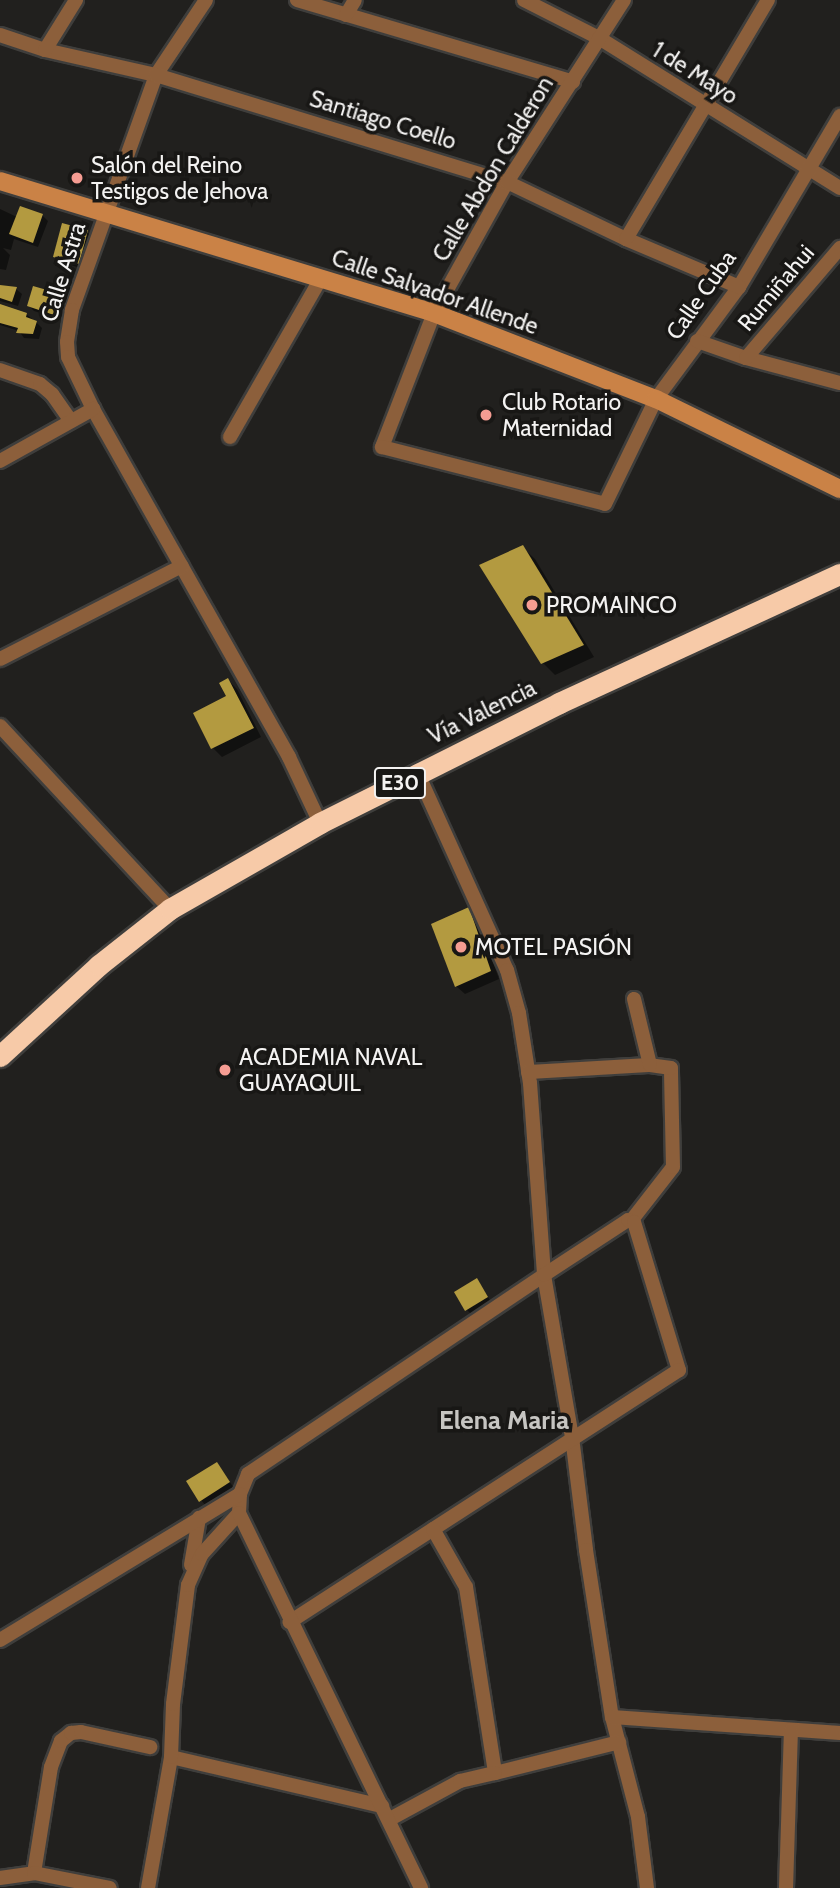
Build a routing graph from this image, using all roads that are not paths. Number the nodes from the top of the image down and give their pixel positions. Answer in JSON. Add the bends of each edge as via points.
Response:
{"nodes":[{"id":1,"x":76,"y":0,"type":"edge"},
{"id":2,"x":206,"y":0,"type":"edge"},
{"id":3,"x":297,"y":0,"type":"edge"},
{"id":4,"x":355,"y":0,"type":"edge"},
{"id":5,"x":524,"y":0,"type":"edge"},
{"id":6,"x":624,"y":0,"type":"edge"},
{"id":7,"x":768,"y":0,"type":"edge"},
{"id":8,"x":346,"y":15,"type":"junction"},
{"id":9,"x":0,"y":34,"type":"edge"},
{"id":10,"x":599,"y":38,"type":"junction"},
{"id":11,"x":45,"y":50,"type":"junction"},
{"id":12,"x":156,"y":75,"type":"junction"},
{"id":13,"x":573,"y":82,"type":"junction"},
{"id":14,"x":706,"y":107,"type":"junction"},
{"id":15,"x":840,"y":116,"type":"edge"},
{"id":16,"x":808,"y":170,"type":"junction"},
{"id":17,"x":0,"y":181,"type":"edge"},
{"id":18,"x":507,"y":182,"type":"junction"},
{"id":19,"x":840,"y":188,"type":"edge"},
{"id":20,"x":105,"y":212,"type":"junction"},
{"id":21,"x":626,"y":239,"type":"junction"},
{"id":22,"x":840,"y":247,"type":"edge"},
{"id":23,"x":321,"y":278,"type":"junction"},
{"id":24,"x":738,"y":287,"type":"junction"},
{"id":25,"x":434,"y":313,"type":"junction"},
{"id":26,"x":696,"y":341,"type":"junction"},
{"id":27,"x":746,"y":358,"type":"junction"},
{"id":28,"x":0,"y":370,"type":"edge"},
{"id":29,"x":840,"y":383,"type":"edge"},
{"id":30,"x":656,"y":400,"type":"junction"},
{"id":31,"x":93,"y":409,"type":"junction"},
{"id":32,"x":71,"y":421,"type":"junction"},
{"id":33,"x":230,"y":437,"type":"dead end"},
{"id":34,"x":0,"y":461,"type":"edge"},
{"id":35,"x":840,"y":489,"type":"edge"},
{"id":36,"x":605,"y":504,"type":"joint"},
{"id":37,"x":182,"y":566,"type":"junction"},
{"id":38,"x":840,"y":574,"type":"edge"},
{"id":39,"x":0,"y":659,"type":"edge"},
{"id":40,"x":0,"y":726,"type":"edge"},
{"id":41,"x":418,"y":774,"type":"junction"},
{"id":42,"x":320,"y":823,"type":"junction"},
{"id":43,"x":170,"y":909,"type":"junction"},
{"id":44,"x":634,"y":999,"type":"dead end"},
{"id":45,"x":0,"y":1056,"type":"edge"},
{"id":46,"x":650,"y":1065,"type":"junction"},
{"id":47,"x":528,"y":1072,"type":"junction"},
{"id":48,"x":631,"y":1221,"type":"junction"},
{"id":49,"x":544,"y":1275,"type":"junction"},
{"id":50,"x":572,"y":1437,"type":"junction"},
{"id":51,"x":240,"y":1494,"type":"junction"},
{"id":52,"x":239,"y":1513,"type":"junction"},
{"id":53,"x":199,"y":1518,"type":"junction"},
{"id":54,"x":433,"y":1529,"type":"junction"},
{"id":55,"x":188,"y":1585,"type":"junction"},
{"id":56,"x":289,"y":1622,"type":"junction"},
{"id":57,"x":0,"y":1640,"type":"edge"},
{"id":58,"x":612,"y":1717,"type":"junction"},
{"id":59,"x":791,"y":1730,"type":"junction"},
{"id":60,"x":840,"y":1734,"type":"edge"},
{"id":61,"x":619,"y":1742,"type":"junction"},
{"id":62,"x":150,"y":1747,"type":"dead end"},
{"id":63,"x":171,"y":1757,"type":"junction"},
{"id":64,"x":495,"y":1773,"type":"junction"},
{"id":65,"x":382,"y":1806,"type":"junction"},
{"id":66,"x":390,"y":1819,"type":"junction"},
{"id":67,"x":34,"y":1873,"type":"junction"},
{"id":68,"x":0,"y":1878,"type":"edge"},
{"id":69,"x":110,"y":1888,"type":"edge"},
{"id":70,"x":148,"y":1888,"type":"edge"},
{"id":71,"x":421,"y":1888,"type":"edge"},
{"id":72,"x":647,"y":1888,"type":"edge"},
{"id":73,"x":786,"y":1888,"type":"edge"}],
"edges":[{"from":1,"to":11,"type":"street"},
{"from":2,"to":12,"type":"street","name":"Calle Astra"},
{"from":3,"to":8,"type":"street"},
{"from":4,"to":8,"type":"street"},
{"from":5,"to":10,"type":"street","name":"1 de Mayo"},
{"from":6,"to":10,"type":"street","name":"Calle Abdon Calderon"},
{"from":7,"to":14,"type":"street"},
{"from":8,"to":13,"type":"street"},
{"from":9,"to":11,"type":"street","name":"Santiago Coello"},
{"from":10,"to":13,"type":"street","name":"Calle Abdon Calderon"},
{"from":10,"to":14,"type":"street","name":"1 de Mayo"},
{"from":11,"to":12,"type":"street","name":"Santiago Coello"},
{"from":12,"to":18,"type":"street","name":"Santiago Coello"},
{"from":12,"to":20,"type":"street","name":"Calle Astra"},
{"from":13,"to":18,"type":"street","name":"Calle Abdon Calderon"},
{"from":14,"to":16,"type":"street","name":"1 de Mayo"},
{"from":14,"to":21,"type":"street"},
{"from":15,"to":16,"type":"street","name":"Calle Cuba"},
{"from":16,"to":19,"type":"street","name":"1 de Mayo"},
{"from":16,"to":24,"type":"street","name":"Calle Cuba"},
{"from":17,"to":20,"type":"street","name":"Calle Salvador Allende"},
{"from":18,"to":21,"type":"street","name":"Santiago Coello"},
{"from":18,"to":25,"type":"street","name":"Calle Abdon Calderon"},
{"from":20,"to":23,"type":"street","name":"Calle Salvador Allende"},
{"from":20,"to":31,"type":"street","name":"Calle Astra","via":[[66,342]]},
{"from":21,"to":24,"type":"street","name":"Santiago Coello"},
{"from":22,"to":27,"type":"street","name":"Rumiñahui"},
{"from":23,"to":25,"type":"street","name":"Calle Salvador Allende"},
{"from":23,"to":33,"type":"street"},
{"from":24,"to":26,"type":"street","name":"Calle Cuba"},
{"from":25,"to":30,"type":"street","name":"Calle Salvador Allende"},
{"from":25,"to":36,"type":"street","name":"Calle Abdon Calderon","via":[[382,447]]},
{"from":26,"to":27,"type":"street"},
{"from":26,"to":30,"type":"street","name":"Calle Cuba"},
{"from":27,"to":29,"type":"street"},
{"from":28,"to":32,"type":"street","via":[[40,384]]},
{"from":30,"to":35,"type":"street","name":"Calle Salvador Allende"},
{"from":30,"to":36,"type":"street","name":"Calle Cuba"},
{"from":31,"to":32,"type":"street"},
{"from":31,"to":37,"type":"street","name":"Calle Astra"},
{"from":32,"to":34,"type":"street"},
{"from":37,"to":39,"type":"street"},
{"from":37,"to":42,"type":"street","name":"Calle Astra","via":[[289,757]]},
{"from":38,"to":41,"type":"highway","name":"Vía Valencia","number":"E30","via":[[559,703]]},
{"from":40,"to":43,"type":"street"},
{"from":41,"to":42,"type":"highway","name":"Vía Valencia","number":"E30"},
{"from":41,"to":47,"type":"street","via":[[507,970]]},
{"from":42,"to":43,"type":"highway","name":"Vía Valencia","number":"E30"},
{"from":43,"to":45,"type":"highway","name":"Vía Valencia","number":"E30","via":[[99,965]]},
{"from":44,"to":46,"type":"street"},
{"from":46,"to":47,"type":"street"},
{"from":46,"to":48,"type":"street","via":[[671,1068],[673,1167]]},
{"from":47,"to":49,"type":"street"},
{"from":48,"to":49,"type":"street"},
{"from":48,"to":50,"type":"street","via":[[680,1367]]},
{"from":49,"to":50,"type":"street"},
{"from":49,"to":51,"type":"street","via":[[248,1474]]},
{"from":50,"to":54,"type":"street"},
{"from":50,"to":58,"type":"street"},
{"from":51,"to":52,"type":"street"},
{"from":51,"to":53,"type":"street"},
{"from":52,"to":55,"type":"street","via":[[202,1554]]},
{"from":52,"to":56,"type":"street"},
{"from":53,"to":55,"type":"street"},
{"from":53,"to":57,"type":"street"},
{"from":54,"to":56,"type":"street"},
{"from":54,"to":64,"type":"street","via":[[466,1587]]},
{"from":55,"to":63,"type":"street","via":[[173,1694]]},
{"from":56,"to":65,"type":"street"},
{"from":58,"to":59,"type":"street"},
{"from":58,"to":61,"type":"street"},
{"from":59,"to":60,"type":"street"},
{"from":59,"to":73,"type":"street"},
{"from":61,"to":64,"type":"street"},
{"from":61,"to":72,"type":"street","via":[[638,1817]]},
{"from":62,"to":67,"type":"street","via":[[81,1732],[61,1741],[51,1768]]},
{"from":63,"to":65,"type":"street"},
{"from":63,"to":70,"type":"street"},
{"from":64,"to":66,"type":"street","via":[[460,1782]]},
{"from":65,"to":66,"type":"street"},
{"from":66,"to":71,"type":"street"},
{"from":67,"to":68,"type":"street"},
{"from":67,"to":69,"type":"street"}]}
